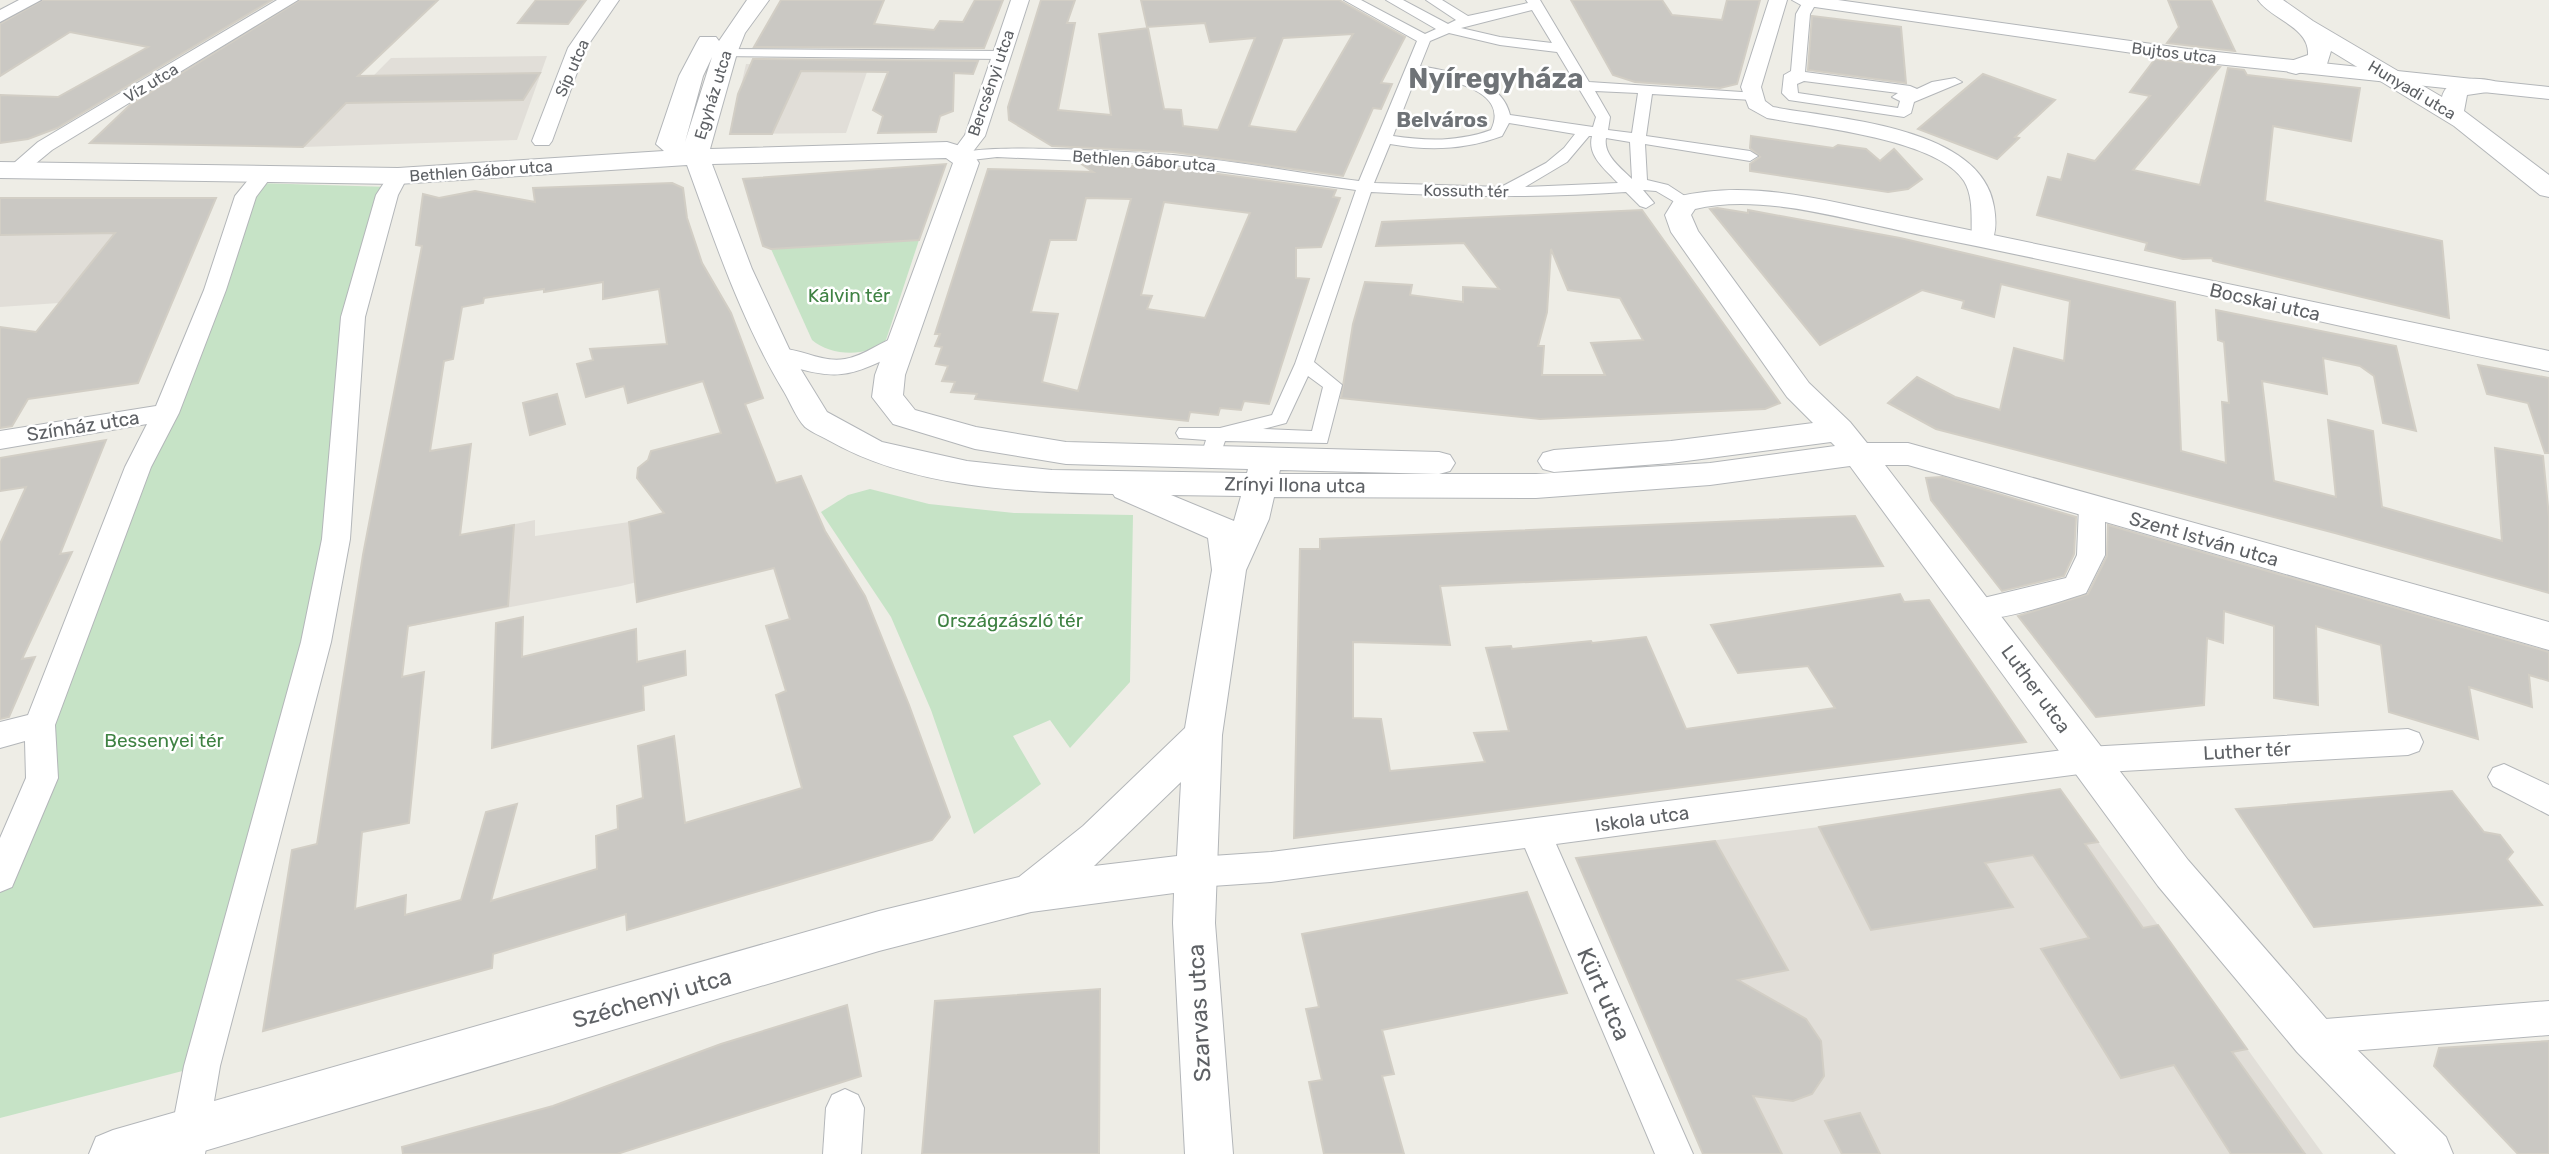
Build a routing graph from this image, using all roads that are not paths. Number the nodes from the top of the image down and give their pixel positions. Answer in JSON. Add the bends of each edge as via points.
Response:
{"nodes":[{"id":1,"x":32,"y":0,"type":"edge"},
{"id":2,"x":289,"y":0,"type":"edge"},
{"id":3,"x":610,"y":0,"type":"edge"},
{"id":4,"x":734,"y":0,"type":"edge"},
{"id":5,"x":758,"y":0,"type":"edge"},
{"id":6,"x":1020,"y":0,"type":"edge"},
{"id":7,"x":1351,"y":0,"type":"edge"},
{"id":8,"x":1393,"y":0,"type":"edge"},
{"id":9,"x":1433,"y":0,"type":"edge"},
{"id":10,"x":1778,"y":0,"type":"edge"},
{"id":11,"x":2269,"y":0,"type":"edge"},
{"id":12,"x":1808,"y":1,"type":"edge"},
{"id":13,"x":1535,"y":2,"type":"edge"},
{"id":14,"x":0,"y":17,"type":"edge"},
{"id":15,"x":1466,"y":20,"type":"junction"},
{"id":16,"x":1447,"y":29,"type":"junction"},
{"id":17,"x":2313,"y":32,"type":"junction"},
{"id":18,"x":1424,"y":39,"type":"junction"},
{"id":19,"x":1563,"y":49,"type":"junction"},
{"id":20,"x":724,"y":53,"type":"junction"},
{"id":21,"x":1001,"y":55,"type":"junction"},
{"id":22,"x":2296,"y":68,"type":"junction"},
{"id":23,"x":1413,"y":69,"type":"junction"},
{"id":24,"x":1797,"y":78,"type":"junction"},
{"id":25,"x":2394,"y":78,"type":"junction"},
{"id":26,"x":1582,"y":81,"type":"junction"},
{"id":27,"x":1955,"y":82,"type":"dead end"},
{"id":28,"x":2486,"y":86,"type":"junction"},
{"id":29,"x":1857,"y":88,"type":"junction"},
{"id":30,"x":1646,"y":89,"type":"junction"},
{"id":31,"x":2549,"y":93,"type":"edge"},
{"id":32,"x":1752,"y":96,"type":"junction"},
{"id":33,"x":1909,"y":99,"type":"junction"},
{"id":34,"x":1851,"y":104,"type":"junction"},
{"id":35,"x":2452,"y":113,"type":"junction"},
{"id":36,"x":1503,"y":118,"type":"junction"},
{"id":37,"x":1592,"y":132,"type":"junction"},
{"id":38,"x":1385,"y":139,"type":"junction"},
{"id":39,"x":1639,"y":140,"type":"junction"},
{"id":40,"x":542,"y":141,"type":"dead end"},
{"id":41,"x":966,"y":152,"type":"junction"},
{"id":42,"x":997,"y":152,"type":"junction"},
{"id":43,"x":1750,"y":156,"type":"dead end"},
{"id":44,"x":697,"y":157,"type":"junction"},
{"id":45,"x":8,"y":170,"type":"edge"},
{"id":46,"x":264,"y":173,"type":"junction"},
{"id":47,"x":398,"y":176,"type":"junction"},
{"id":48,"x":1365,"y":187,"type":"junction"},
{"id":49,"x":1636,"y":187,"type":"junction"},
{"id":50,"x":2549,"y":190,"type":"edge"},
{"id":51,"x":1496,"y":193,"type":"junction"},
{"id":52,"x":1685,"y":202,"type":"junction"},
{"id":53,"x":1646,"y":203,"type":"dead end"},
{"id":54,"x":1982,"y":239,"type":"junction"},
{"id":55,"x":902,"y":342,"type":"junction"},
{"id":56,"x":777,"y":355,"type":"junction"},
{"id":57,"x":2549,"y":361,"type":"edge"},
{"id":58,"x":1304,"y":365,"type":"junction"},
{"id":59,"x":1335,"y":402,"type":"dead end"},
{"id":60,"x":166,"y":413,"type":"junction"},
{"id":61,"x":1186,"y":433,"type":"dead end"},
{"id":62,"x":1320,"y":438,"type":"junction"},
{"id":63,"x":0,"y":440,"type":"edge"},
{"id":64,"x":1849,"y":442,"type":"junction"},
{"id":65,"x":1214,"y":446,"type":"junction"},
{"id":66,"x":1264,"y":471,"type":"junction"},
{"id":67,"x":1114,"y":483,"type":"junction"},
{"id":68,"x":2092,"y":507,"type":"junction"},
{"id":69,"x":1229,"y":570,"type":"junction"},
{"id":70,"x":1977,"y":610,"type":"junction"},
{"id":71,"x":2549,"y":636,"type":"edge"},
{"id":72,"x":40,"y":725,"type":"junction"},
{"id":73,"x":1203,"y":734,"type":"junction"},
{"id":74,"x":0,"y":735,"type":"edge"},
{"id":75,"x":2408,"y":742,"type":"dead end"},
{"id":76,"x":2087,"y":760,"type":"junction"},
{"id":77,"x":2504,"y":777,"type":"dead end"},
{"id":78,"x":2549,"y":801,"type":"edge"},
{"id":79,"x":1535,"y":834,"type":"junction"},
{"id":80,"x":1197,"y":872,"type":"junction"},
{"id":81,"x":0,"y":877,"type":"edge"},
{"id":82,"x":1031,"y":893,"type":"junction"},
{"id":83,"x":2549,"y":1018,"type":"edge"},
{"id":84,"x":2313,"y":1037,"type":"junction"},
{"id":85,"x":845,"y":1108,"type":"dead end"},
{"id":86,"x":189,"y":1142,"type":"edge"},
{"id":87,"x":113,"y":1154,"type":"edge"},
{"id":88,"x":842,"y":1154,"type":"edge"},
{"id":89,"x":1209,"y":1154,"type":"edge"},
{"id":90,"x":1674,"y":1154,"type":"edge"},
{"id":91,"x":2428,"y":1154,"type":"edge"}],
"edges":[{"from":1,"to":14,"type":"street"},
{"from":2,"to":45,"type":"street","name":"Víz utca"},
{"from":3,"to":40,"type":"street","name":"Síp utca","via":[[578,48]]},
{"from":4,"to":44,"type":"street","name":"Egyház utca","via":[[691,76],[669,144]]},
{"from":5,"to":20,"type":"street","name":"Egyház utca"},
{"from":6,"to":21,"type":"street","name":"Bercsényi utca"},
{"from":7,"to":18,"type":"street"},
{"from":8,"to":16,"type":"street"},
{"from":9,"to":15,"type":"street"},
{"from":10,"to":32,"type":"street"},
{"from":11,"to":17,"type":"street","name":"Hunyadi utca"},
{"from":12,"to":22,"type":"street","name":"Bujtos utca","via":[[1962,15]]},
{"from":12,"to":24,"type":"street"},
{"from":13,"to":15,"type":"street"},
{"from":13,"to":19,"type":"street"},
{"from":15,"to":16,"type":"street"},
{"from":16,"to":18,"type":"street"},
{"from":16,"to":19,"type":"street"},
{"from":17,"to":22,"type":"street","via":[[2320,47],[2319,59]]},
{"from":17,"to":25,"type":"street","name":"Hunyadi utca"},
{"from":18,"to":23,"type":"street"},
{"from":19,"to":26,"type":"street"},
{"from":20,"to":21,"type":"street"},
{"from":20,"to":44,"type":"street","name":"Egyház utca","via":[[697,142]]},
{"from":21,"to":41,"type":"street","name":"Bercsényi utca"},
{"from":22,"to":25,"type":"street","name":"Bujtos utca"},
{"from":23,"to":36,"type":"street","via":[[1456,77],[1484,89],[1499,101]]},
{"from":23,"to":38,"type":"street"},
{"from":24,"to":29,"type":"street"},
{"from":24,"to":33,"type":"street","via":[[1910,90]]},
{"from":24,"to":34,"type":"street","via":[[1791,75],[1789,93],[1794,97]]},
{"from":25,"to":28,"type":"street","name":"Bujtos utca"},
{"from":25,"to":35,"type":"street","name":"Hunyadi utca"},
{"from":26,"to":30,"type":"street"},
{"from":26,"to":37,"type":"street","via":[[1603,117]]},
{"from":27,"to":33,"type":"street"},
{"from":28,"to":31,"type":"street","name":"Bujtos utca"},
{"from":28,"to":35,"type":"street","via":[[2455,92]]},
{"from":29,"to":33,"type":"street"},
{"from":29,"to":34,"type":"street"},
{"from":30,"to":32,"type":"street"},
{"from":30,"to":39,"type":"street"},
{"from":32,"to":54,"type":"street","via":[[1767,111],[1905,139],[1955,160],[1971,174],[1981,198]]},
{"from":33,"to":34,"type":"street","via":[[1904,113]]},
{"from":35,"to":50,"type":"street","name":"Hunyadi utca","via":[[2520,162]]},
{"from":36,"to":37,"type":"street"},
{"from":36,"to":38,"type":"street","via":[[1497,133],[1474,142],[1442,147]]},
{"from":37,"to":39,"type":"street"},
{"from":37,"to":49,"type":"street","via":[[1603,158]]},
{"from":37,"to":51,"type":"street","via":[[1541,174]]},
{"from":38,"to":48,"type":"street"},
{"from":39,"to":43,"type":"street"},
{"from":39,"to":49,"type":"street"},
{"from":41,"to":42,"type":"street","name":"Bethlen Gábor utca"},
{"from":41,"to":42,"type":"street","via":[[999,144]]},
{"from":41,"to":44,"type":"street","name":"Bethlen Gábor utca","via":[[930,149]]},
{"from":41,"to":55,"type":"street","name":"Bercsényi utca"},
{"from":42,"to":48,"type":"street","name":"Bethlen Gábor utca","via":[[1174,160]]},
{"from":44,"to":47,"type":"street","name":"Bethlen Gábor utca"},
{"from":44,"to":56,"type":"street","name":"Egyház utca","via":[[738,269]]},
{"from":45,"to":46,"type":"street","name":"Bethlen Gábor utca"},
{"from":46,"to":47,"type":"street","name":"Bethlen Gábor utca"},
{"from":46,"to":60,"type":"street","via":[[246,196]]},
{"from":47,"to":86,"type":"street","via":[[387,195],[353,317],[337,539],[316,642],[202,1066]]},
{"from":48,"to":51,"type":"street","name":"Kossuth tér"},
{"from":48,"to":58,"type":"street"},
{"from":49,"to":51,"type":"street","name":"Kossuth tér"},
{"from":49,"to":52,"type":"street","via":[[1662,188]]},
{"from":49,"to":53,"type":"street"},
{"from":52,"to":54,"type":"street","via":[[1714,195],[1747,197]]},
{"from":52,"to":64,"type":"street","name":"Luther utca","via":[[1678,215],[1685,232],[1798,390]]},
{"from":54,"to":57,"type":"street","name":"Bocskai utca"},
{"from":55,"to":56,"type":"street","via":[[851,367],[820,368]]},
{"from":55,"to":65,"type":"street","via":[[887,397],[904,417],[975,438],[1066,453]]},
{"from":56,"to":67,"type":"street","name":"Zrínyi Ilona utca","via":[[816,419],[871,450],[967,472]]},
{"from":58,"to":62,"type":"street","via":[[1333,385]]},
{"from":58,"to":65,"type":"street","via":[[1279,419]]},
{"from":59,"to":62,"type":"street","via":[[1337,418]]},
{"from":60,"to":63,"type":"street","name":"Színház utca"},
{"from":60,"to":72,"type":"street","via":[[138,467]]},
{"from":61,"to":65,"type":"street"},
{"from":62,"to":65,"type":"street"},
{"from":64,"to":66,"type":"street","name":"Zrínyi Ilona utca","via":[[1710,474],[1536,486],[1362,487]]},
{"from":64,"to":68,"type":"street","name":"Szent István utca","via":[[1908,454]]},
{"from":64,"to":70,"type":"street","name":"Luther utca"},
{"from":65,"to":66,"type":"street"},
{"from":66,"to":67,"type":"street","name":"Zrínyi Ilona utca"},
{"from":66,"to":69,"type":"street","via":[[1252,519]]},
{"from":67,"to":69,"type":"street","via":[[1224,531]]},
{"from":68,"to":70,"type":"street","via":[[2091,555],[2076,586]]},
{"from":68,"to":71,"type":"street","name":"Szent István utca"},
{"from":69,"to":73,"type":"street"},
{"from":70,"to":76,"type":"street","name":"Luther utca"},
{"from":72,"to":74,"type":"street"},
{"from":72,"to":81,"type":"street","via":[[42,778]]},
{"from":73,"to":80,"type":"street"},
{"from":73,"to":82,"type":"street","via":[[1105,832]]},
{"from":75,"to":76,"type":"street","name":"Luther tér"},
{"from":76,"to":79,"type":"street","name":"Iskola utca"},
{"from":76,"to":84,"type":"street","name":"Luther utca","via":[[2173,873]]},
{"from":77,"to":78,"type":"street"},
{"from":79,"to":80,"type":"street","name":"Iskola utca"},
{"from":79,"to":90,"type":"street","name":"Kürt utca"},
{"from":80,"to":82,"type":"street","name":"Széchenyi utca"},
{"from":80,"to":89,"type":"street","name":"Szarvas utca","via":[[1194,923]]},
{"from":82,"to":86,"type":"street","name":"Széchenyi utca","via":[[880,931]]},
{"from":83,"to":84,"type":"street"},
{"from":84,"to":91,"type":"street","name":"Luther utca"},
{"from":85,"to":88,"type":"street"},
{"from":86,"to":87,"type":"street","name":"Széchenyi utca"}]}
